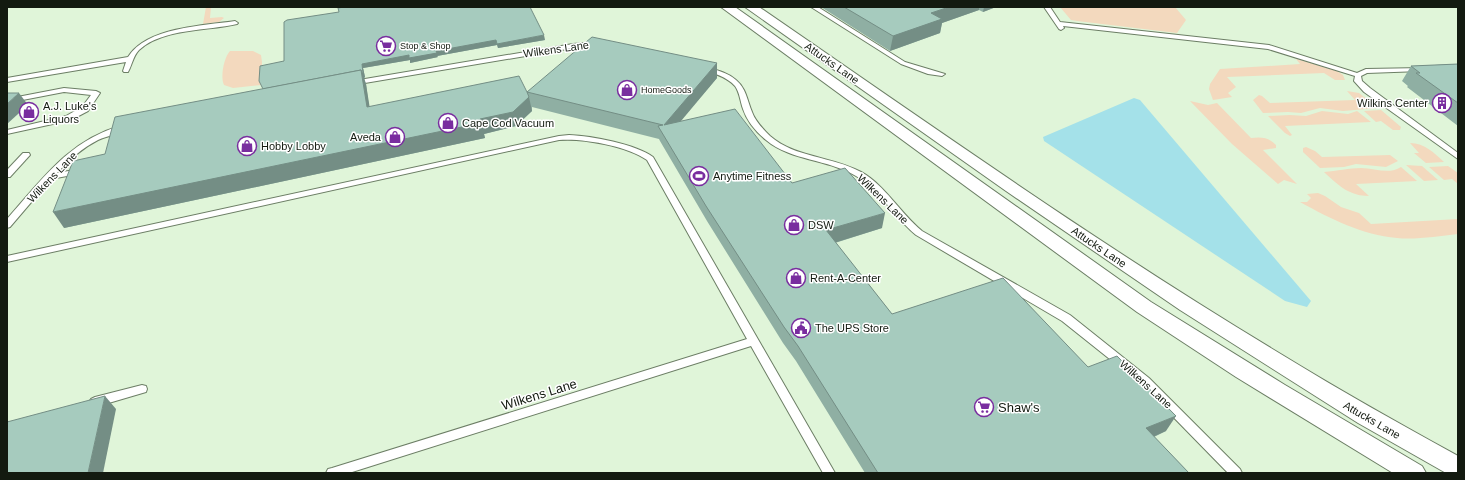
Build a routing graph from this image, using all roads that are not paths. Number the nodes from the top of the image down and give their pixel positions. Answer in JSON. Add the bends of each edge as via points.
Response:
{"nodes":[{"id":1,"x":727,"y":7,"type":"edge"},
{"id":2,"x":751,"y":7,"type":"edge"},
{"id":3,"x":814,"y":7,"type":"edge"},
{"id":4,"x":1047,"y":7,"type":"edge"},
{"id":5,"x":235,"y":23,"type":"dead end"},
{"id":6,"x":603,"y":46,"type":"edge"},
{"id":7,"x":130,"y":59,"type":"junction"},
{"id":8,"x":696,"y":67,"type":"edge"},
{"id":9,"x":1428,"y":69,"type":"edge"},
{"id":10,"x":126,"y":71,"type":"dead end"},
{"id":11,"x":942,"y":74,"type":"dead end"},
{"id":12,"x":1358,"y":75,"type":"junction"},
{"id":13,"x":7,"y":80,"type":"edge"},
{"id":14,"x":346,"y":84,"type":"edge"},
{"id":15,"x":7,"y":100,"type":"edge"},
{"id":16,"x":130,"y":126,"type":"edge"},
{"id":17,"x":7,"y":132,"type":"edge"},
{"id":18,"x":26,"y":155,"type":"dead end"},
{"id":19,"x":1458,"y":157,"type":"edge"},
{"id":20,"x":88,"y":170,"type":"edge"},
{"id":21,"x":7,"y":175,"type":"edge"},
{"id":22,"x":50,"y":177,"type":"junction"},
{"id":23,"x":7,"y":225,"type":"edge"},
{"id":24,"x":7,"y":259,"type":"edge"},
{"id":25,"x":754,"y":341,"type":"junction"},
{"id":26,"x":142,"y":389,"type":"dead end"},
{"id":27,"x":84,"y":405,"type":"edge"},
{"id":28,"x":1458,"y":468,"type":"edge"},
{"id":29,"x":332,"y":473,"type":"edge"},
{"id":30,"x":829,"y":473,"type":"edge"},
{"id":31,"x":1236,"y":473,"type":"edge"},
{"id":32,"x":1414,"y":473,"type":"edge"}],
"edges":[{"from":1,"to":32,"type":"street","name":"Attucks Lane","via":[[1144,307],[1265,385]]},
{"from":2,"to":28,"type":"street","name":"Attucks Lane","via":[[1193,310],[1361,414]]},
{"from":3,"to":11,"type":"lane","via":[[904,63]]},
{"from":4,"to":12,"type":"lane","via":[[1060,26],[1269,47]]},
{"from":5,"to":7,"type":"lane","via":[[157,36],[136,47]]},
{"from":6,"to":14,"type":"lane","name":"Wilkens Lane","via":[[574,46]]},
{"from":7,"to":10,"type":"lane"},
{"from":7,"to":13,"type":"lane"},
{"from":8,"to":31,"type":"lane","name":"Wilkens Lane","via":[[723,75],[735,82],[743,95],[750,116],[768,139],[786,149],[838,165],[860,175],[920,233],[1066,318],[1145,381]]},
{"from":9,"to":12,"type":"lane","via":[[1366,71]]},
{"from":12,"to":19,"type":"lane","via":[[1361,85]]},
{"from":15,"to":17,"type":"lane","via":[[64,90],[96,93],[85,109],[68,118]]},
{"from":16,"to":22,"type":"lane","name":"Wilkens Lane","via":[[103,135],[82,146]]},
{"from":18,"to":21,"type":"lane"},
{"from":20,"to":22,"type":"lane"},
{"from":22,"to":23,"type":"lane","name":"Wilkens Lane"},
{"from":24,"to":25,"type":"lane","via":[[559,138],[583,137],[642,153],[650,159]]},
{"from":25,"to":29,"type":"lane","name":"Wilkens Lane"},
{"from":25,"to":30,"type":"lane"},
{"from":26,"to":27,"type":"lane"}]}
